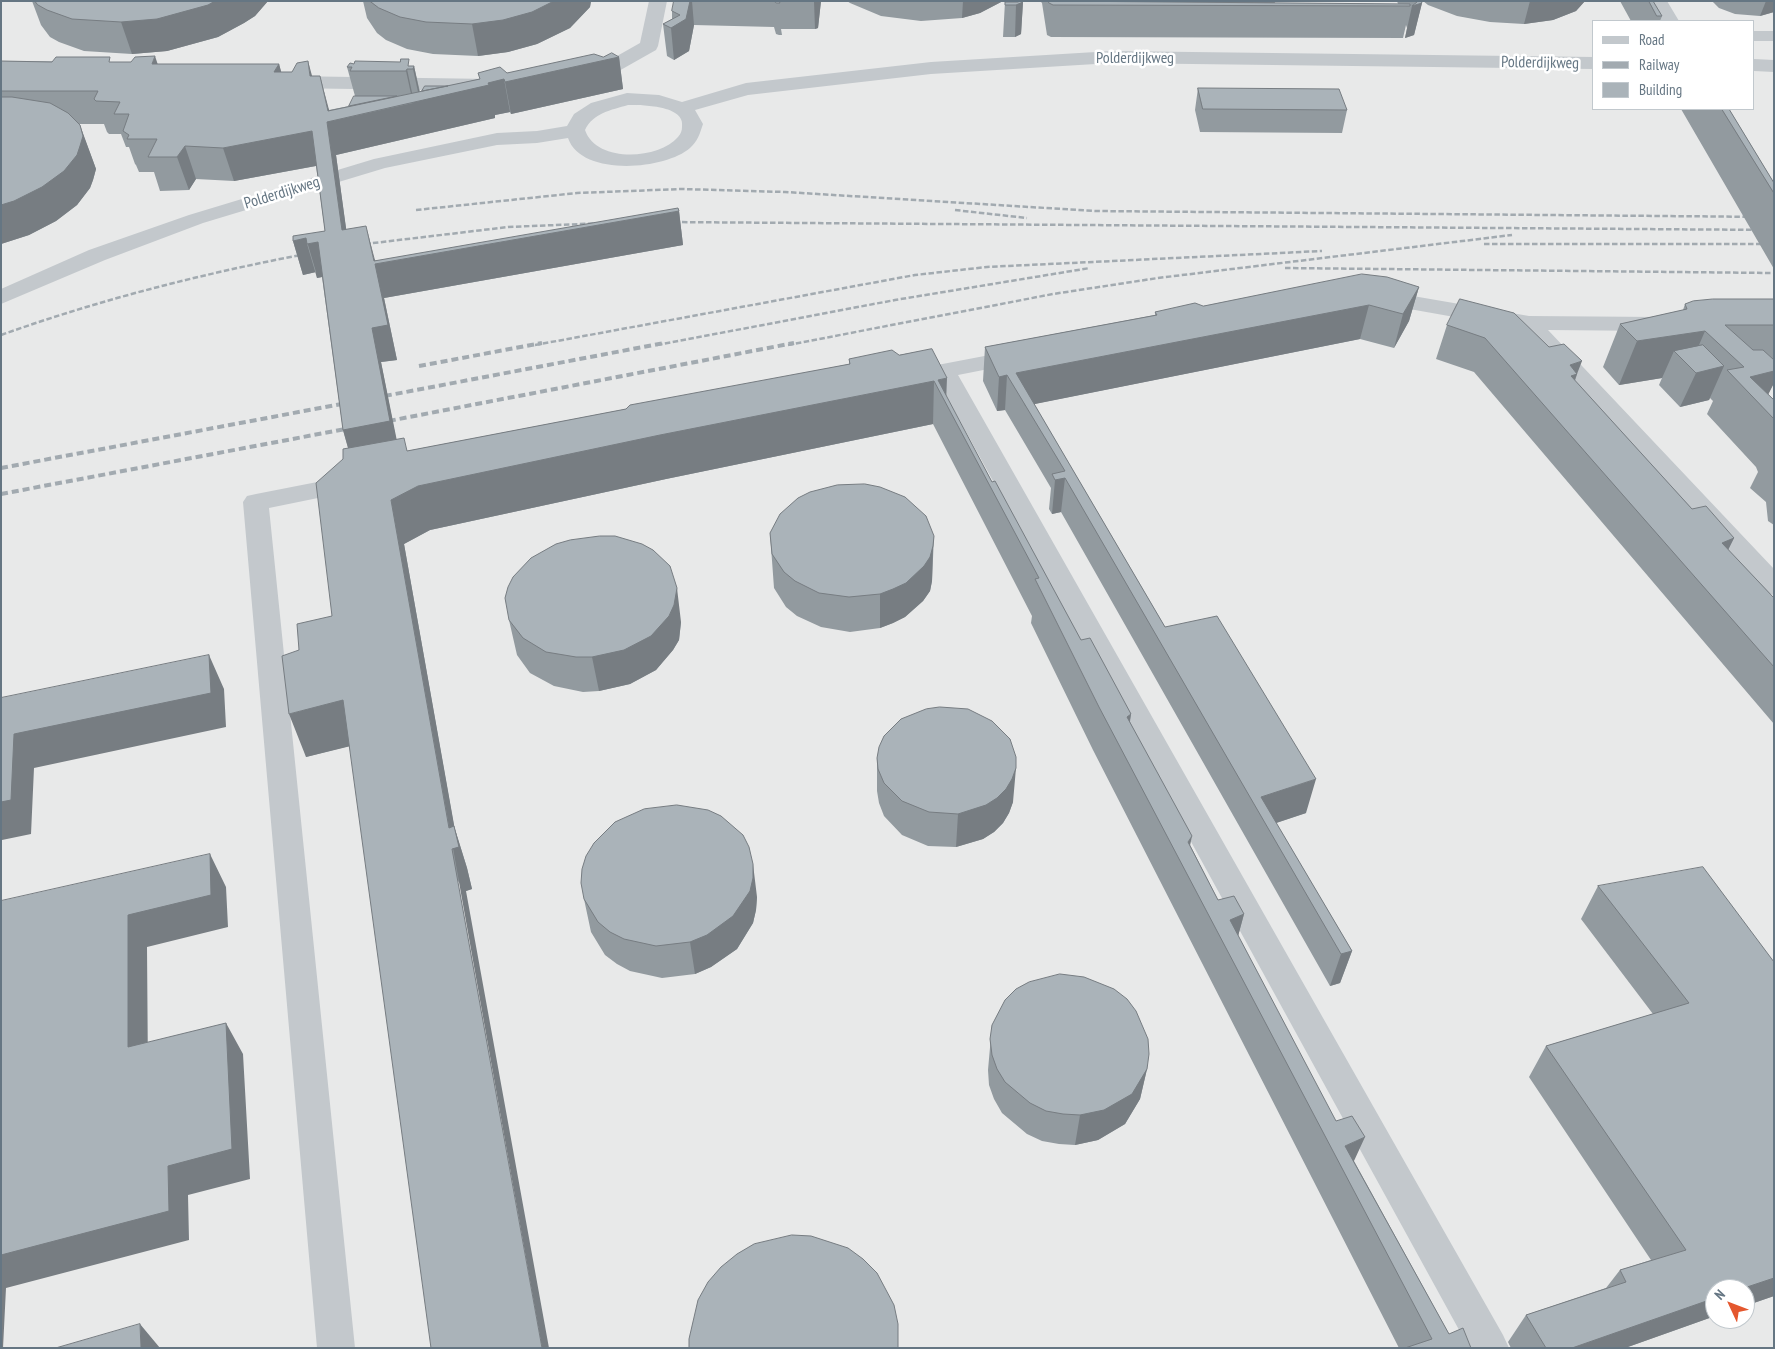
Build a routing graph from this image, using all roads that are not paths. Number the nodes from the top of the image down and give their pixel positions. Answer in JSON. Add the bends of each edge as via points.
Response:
{"nodes":[{"id":1,"x":658,"y":1,"type":"edge"},
{"id":2,"x":1658,"y":1,"type":"edge"},
{"id":3,"x":1669,"y":20,"type":"edge"},
{"id":4,"x":1755,"y":36,"type":"edge"},
{"id":5,"x":1774,"y":36,"type":"edge"},
{"id":6,"x":1592,"y":64,"type":"edge"},
{"id":7,"x":1755,"y":65,"type":"edge"},
{"id":8,"x":1774,"y":66,"type":"edge"},
{"id":9,"x":270,"y":82,"type":"edge"},
{"id":10,"x":509,"y":85,"type":"dead end"},
{"id":11,"x":569,"y":85,"type":"edge"},
{"id":12,"x":680,"y":108,"type":"junction"},
{"id":13,"x":575,"y":131,"type":"junction"},
{"id":14,"x":1359,"y":294,"type":"edge"},
{"id":15,"x":1,"y":296,"type":"edge"},
{"id":16,"x":1529,"y":324,"type":"junction"},
{"id":17,"x":1676,"y":324,"type":"edge"},
{"id":18,"x":1041,"y":353,"type":"edge"},
{"id":19,"x":944,"y":371,"type":"junction"},
{"id":20,"x":886,"y":382,"type":"edge"},
{"id":21,"x":373,"y":480,"type":"edge"},
{"id":22,"x":1774,"y":586,"type":"edge"},
{"id":23,"x":336,"y":1348,"type":"edge"},
{"id":24,"x":1490,"y":1348,"type":"edge"}],
"edges":[{"from":1,"to":11,"type":"street","via":[[649,46],[579,86]]},
{"from":2,"to":3,"type":"street"},
{"from":4,"to":5,"type":"street"},
{"from":6,"to":12,"type":"street","name":"Polderdijkweg","via":[[1112,57],[931,68],[746,89]]},
{"from":7,"to":8,"type":"street"},
{"from":9,"to":10,"type":"street"},
{"from":12,"to":13,"type":"street","via":[[651,99],[616,101],[587,113]]},
{"from":12,"to":13,"type":"street","via":[[692,122],[688,139],[679,147],[652,158],[605,158],[582,147]]},
{"from":13,"to":15,"type":"street","name":"Polderdijkweg","via":[[497,139],[381,163],[196,219]]},
{"from":14,"to":16,"type":"street"},
{"from":16,"to":17,"type":"street"},
{"from":16,"to":22,"type":"street"},
{"from":18,"to":19,"type":"street"},
{"from":19,"to":20,"type":"street"},
{"from":19,"to":24,"type":"street"},
{"from":21,"to":23,"type":"street","via":[[256,502]]}]}
